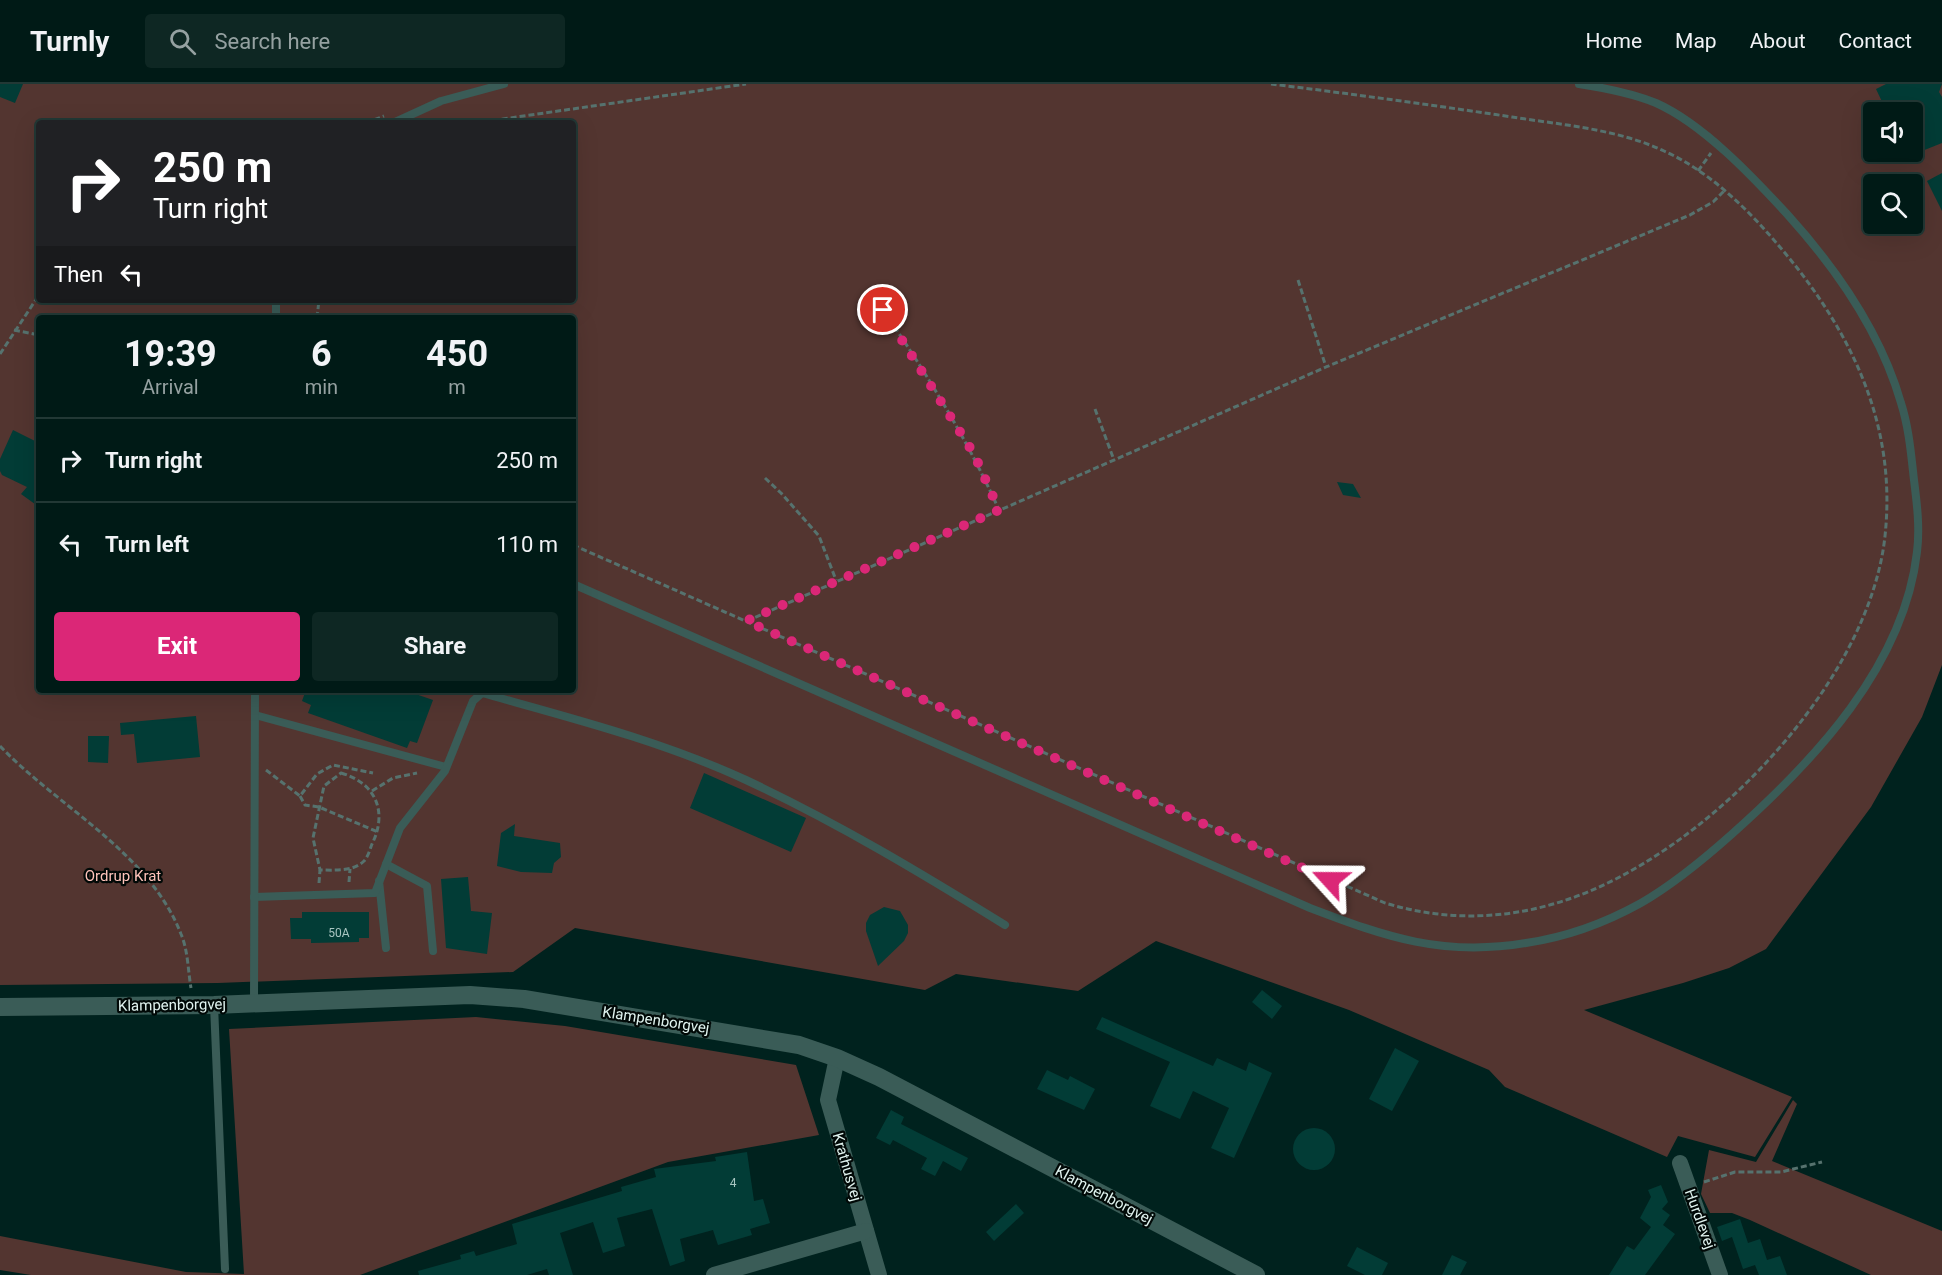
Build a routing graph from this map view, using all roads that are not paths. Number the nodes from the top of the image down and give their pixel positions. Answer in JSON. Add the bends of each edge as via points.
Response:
{"nodes":[{"id":1,"x":504,"y":84,"type":"edge"},
{"id":2,"x":1580,"y":84,"type":"edge"},
{"id":3,"x":400,"y":120,"type":"edge"},
{"id":4,"x":576,"y":585,"type":"edge"},
{"id":5,"x":255,"y":693,"type":"edge"},
{"id":6,"x":255,"y":715,"type":"junction"},
{"id":7,"x":446,"y":769,"type":"junction"},
{"id":8,"x":386,"y":864,"type":"junction"},
{"id":9,"x":379,"y":881,"type":"junction"},
{"id":10,"x":254,"y":897,"type":"junction"},
{"id":11,"x":1005,"y":925,"type":"dead end"},
{"id":12,"x":386,"y":948,"type":"dead end"},
{"id":13,"x":433,"y":951,"type":"dead end"},
{"id":14,"x":254,"y":1004,"type":"junction"},
{"id":15,"x":214,"y":1005,"type":"junction"},
{"id":16,"x":0,"y":1007,"type":"edge"},
{"id":17,"x":837,"y":1058,"type":"junction"},
{"id":18,"x":1680,"y":1163,"type":"dead end"},
{"id":19,"x":866,"y":1231,"type":"junction"},
{"id":20,"x":225,"y":1269,"type":"dead end"},
{"id":21,"x":714,"y":1275,"type":"edge"},
{"id":22,"x":879,"y":1275,"type":"edge"},
{"id":23,"x":1256,"y":1275,"type":"edge"},
{"id":24,"x":1720,"y":1275,"type":"edge"}],
"edges":[{"from":1,"to":3,"type":"lane","via":[[441,101]]},
{"from":2,"to":4,"type":"lane","via":[[1655,103],[1686,121],[1779,206],[1813,244],[1850,295],[1894,381],[1908,429],[1918,524],[1914,574],[1899,622],[1872,673],[1832,731],[1796,773],[1732,833],[1641,903],[1582,930],[1524,944],[1466,948],[1419,944],[1378,934],[1310,908]]},
{"from":5,"to":6,"type":"lane"},
{"from":6,"to":7,"type":"lane"},
{"from":6,"to":10,"type":"lane"},
{"from":7,"to":8,"type":"lane","via":[[400,828]]},
{"from":7,"to":11,"type":"lane","via":[[473,701],[482,693],[619,731],[745,780],[898,858]]},
{"from":8,"to":9,"type":"lane"},
{"from":8,"to":13,"type":"lane","via":[[427,886]]},
{"from":9,"to":10,"type":"lane","via":[[375,893]]},
{"from":9,"to":12,"type":"lane"},
{"from":10,"to":14,"type":"lane"},
{"from":14,"to":15,"type":"street","name":"Klampenborgvej"},
{"from":14,"to":17,"type":"street","name":"Klampenborgvej","via":[[470,995],[524,999],[756,1036]]},
{"from":15,"to":16,"type":"street","name":"Klampenborgvej"},
{"from":15,"to":20,"type":"lane"},
{"from":17,"to":19,"type":"street","name":"Krathusvej","via":[[828,1100]]},
{"from":17,"to":23,"type":"street","name":"Klampenborgvej"},
{"from":18,"to":24,"type":"street","name":"Hurdlevej"},
{"from":19,"to":21,"type":"street"},
{"from":19,"to":22,"type":"street","name":"Krathusvej"}]}
